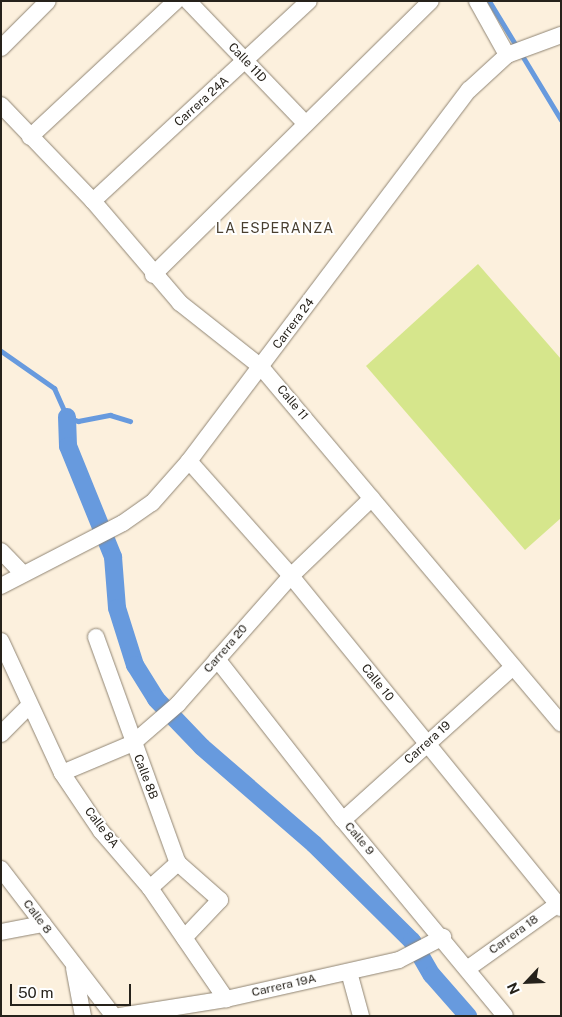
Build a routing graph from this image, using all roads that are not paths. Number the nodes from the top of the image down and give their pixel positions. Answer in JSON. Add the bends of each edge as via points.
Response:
{"nodes":[{"id":1,"x":48,"y":1,"type":"edge"},
{"id":2,"x":176,"y":1,"type":"edge"},
{"id":3,"x":188,"y":1,"type":"edge"},
{"id":4,"x":431,"y":1,"type":"edge"},
{"id":5,"x":477,"y":1,"type":"edge"},
{"id":6,"x":304,"y":3,"type":"edge"},
{"id":7,"x":561,"y":35,"type":"edge"},
{"id":8,"x":1,"y":48,"type":"edge"},
{"id":9,"x":512,"y":54,"type":"junction"},
{"id":10,"x":246,"y":62,"type":"junction"},
{"id":11,"x":1,"y":104,"type":"edge"},
{"id":12,"x":306,"y":124,"type":"junction"},
{"id":13,"x":30,"y":137,"type":"junction"},
{"id":14,"x":93,"y":201,"type":"junction"},
{"id":15,"x":152,"y":275,"type":"junction"},
{"id":16,"x":261,"y":367,"type":"junction"},
{"id":17,"x":189,"y":461,"type":"junction"},
{"id":18,"x":372,"y":498,"type":"junction"},
{"id":19,"x":1,"y":550,"type":"edge"},
{"id":20,"x":21,"y":572,"type":"junction"},
{"id":21,"x":290,"y":576,"type":"junction"},
{"id":22,"x":1,"y":586,"type":"edge"},
{"id":23,"x":96,"y":637,"type":"dead end"},
{"id":24,"x":1,"y":642,"type":"edge"},
{"id":25,"x":217,"y":659,"type":"junction"},
{"id":26,"x":513,"y":667,"type":"junction"},
{"id":27,"x":29,"y":706,"type":"junction"},
{"id":28,"x":561,"y":723,"type":"edge"},
{"id":29,"x":1,"y":734,"type":"edge"},
{"id":30,"x":132,"y":743,"type":"junction"},
{"id":31,"x":426,"y":744,"type":"junction"},
{"id":32,"x":62,"y":773,"type":"junction"},
{"id":33,"x":343,"y":820,"type":"junction"},
{"id":34,"x":178,"y":863,"type":"junction"},
{"id":35,"x":1,"y":869,"type":"edge"},
{"id":36,"x":150,"y":888,"type":"junction"},
{"id":37,"x":560,"y":905,"type":"edge"},
{"id":38,"x":43,"y":924,"type":"junction"},
{"id":39,"x":1,"y":932,"type":"edge"},
{"id":40,"x":443,"y":937,"type":"junction"},
{"id":41,"x":184,"y":938,"type":"junction"},
{"id":42,"x":74,"y":966,"type":"junction"},
{"id":43,"x":467,"y":969,"type":"junction"},
{"id":44,"x":349,"y":972,"type":"junction"},
{"id":45,"x":226,"y":1000,"type":"junction"},
{"id":46,"x":83,"y":1016,"type":"edge"},
{"id":47,"x":114,"y":1016,"type":"edge"},
{"id":48,"x":120,"y":1016,"type":"edge"},
{"id":49,"x":361,"y":1016,"type":"edge"},
{"id":50,"x":506,"y":1016,"type":"edge"}],
"edges":[{"from":1,"to":8,"type":"street"},
{"from":2,"to":13,"type":"street"},
{"from":3,"to":10,"type":"street","name":"Calle 11D"},
{"from":4,"to":12,"type":"street"},
{"from":5,"to":9,"type":"street"},
{"from":6,"to":10,"type":"street","name":"Carrera 24A"},
{"from":7,"to":9,"type":"street","name":"Carrera 24"},
{"from":9,"to":16,"type":"street","name":"Carrera 24","via":[[469,90]]},
{"from":10,"to":12,"type":"street","name":"Calle 11D"},
{"from":10,"to":14,"type":"street","name":"Carrera 24A"},
{"from":11,"to":13,"type":"street","name":"Calle 11"},
{"from":12,"to":15,"type":"street"},
{"from":13,"to":14,"type":"street","name":"Calle 11"},
{"from":14,"to":15,"type":"street","name":"Calle 11"},
{"from":15,"to":16,"type":"street","name":"Calle 11","via":[[180,303]]},
{"from":16,"to":17,"type":"street","name":"Carrera 24"},
{"from":16,"to":18,"type":"street","name":"Calle 11"},
{"from":17,"to":20,"type":"street","name":"Carrera 24","via":[[152,503],[123,523]]},
{"from":17,"to":21,"type":"street","name":"Calle 10"},
{"from":18,"to":21,"type":"street","name":"Carrera 20"},
{"from":18,"to":26,"type":"street","name":"Calle 11"},
{"from":19,"to":20,"type":"street"},
{"from":20,"to":22,"type":"street","name":"Carrera 24"},
{"from":21,"to":25,"type":"street","name":"Carrera 20"},
{"from":21,"to":31,"type":"street","name":"Calle 10"},
{"from":23,"to":30,"type":"street","name":"Calle 8B"},
{"from":24,"to":27,"type":"street","name":"Calle 8A"},
{"from":25,"to":30,"type":"street","name":"Carrera 20","via":[[178,704]]},
{"from":25,"to":33,"type":"street","name":"Calle 9"},
{"from":26,"to":28,"type":"street","name":"Calle 11"},
{"from":26,"to":31,"type":"street","name":"Carrera 19"},
{"from":27,"to":29,"type":"street"},
{"from":27,"to":32,"type":"street","name":"Calle 8A"},
{"from":30,"to":32,"type":"street","name":"Carrera 20"},
{"from":30,"to":34,"type":"street","name":"Calle 8B"},
{"from":31,"to":33,"type":"street","name":"Carrera 19"},
{"from":31,"to":37,"type":"street","name":"Calle 10"},
{"from":32,"to":36,"type":"street","name":"Calle 8A","via":[[101,831]]},
{"from":33,"to":40,"type":"street","name":"Calle 9"},
{"from":34,"to":36,"type":"street"},
{"from":34,"to":41,"type":"street","name":"Calle 8B","via":[[220,900]]},
{"from":35,"to":38,"type":"street","name":"Calle 8"},
{"from":36,"to":41,"type":"street","name":"Calle 8A"},
{"from":37,"to":43,"type":"street","name":"Carrera 18"},
{"from":38,"to":39,"type":"street"},
{"from":38,"to":42,"type":"street","name":"Calle 8"},
{"from":40,"to":43,"type":"street","name":"Calle 9"},
{"from":40,"to":44,"type":"street","name":"Carrera 19A","via":[[399,960]]},
{"from":41,"to":45,"type":"street","name":"Calle 8A"},
{"from":42,"to":46,"type":"street","name":"Calle 8"},
{"from":42,"to":47,"type":"street","name":"Calle 8"},
{"from":43,"to":50,"type":"street","name":"Calle 9"},
{"from":44,"to":45,"type":"street","name":"Carrera 19A"},
{"from":44,"to":49,"type":"street"},
{"from":45,"to":48,"type":"street","name":"Carrera 19A"}]}
